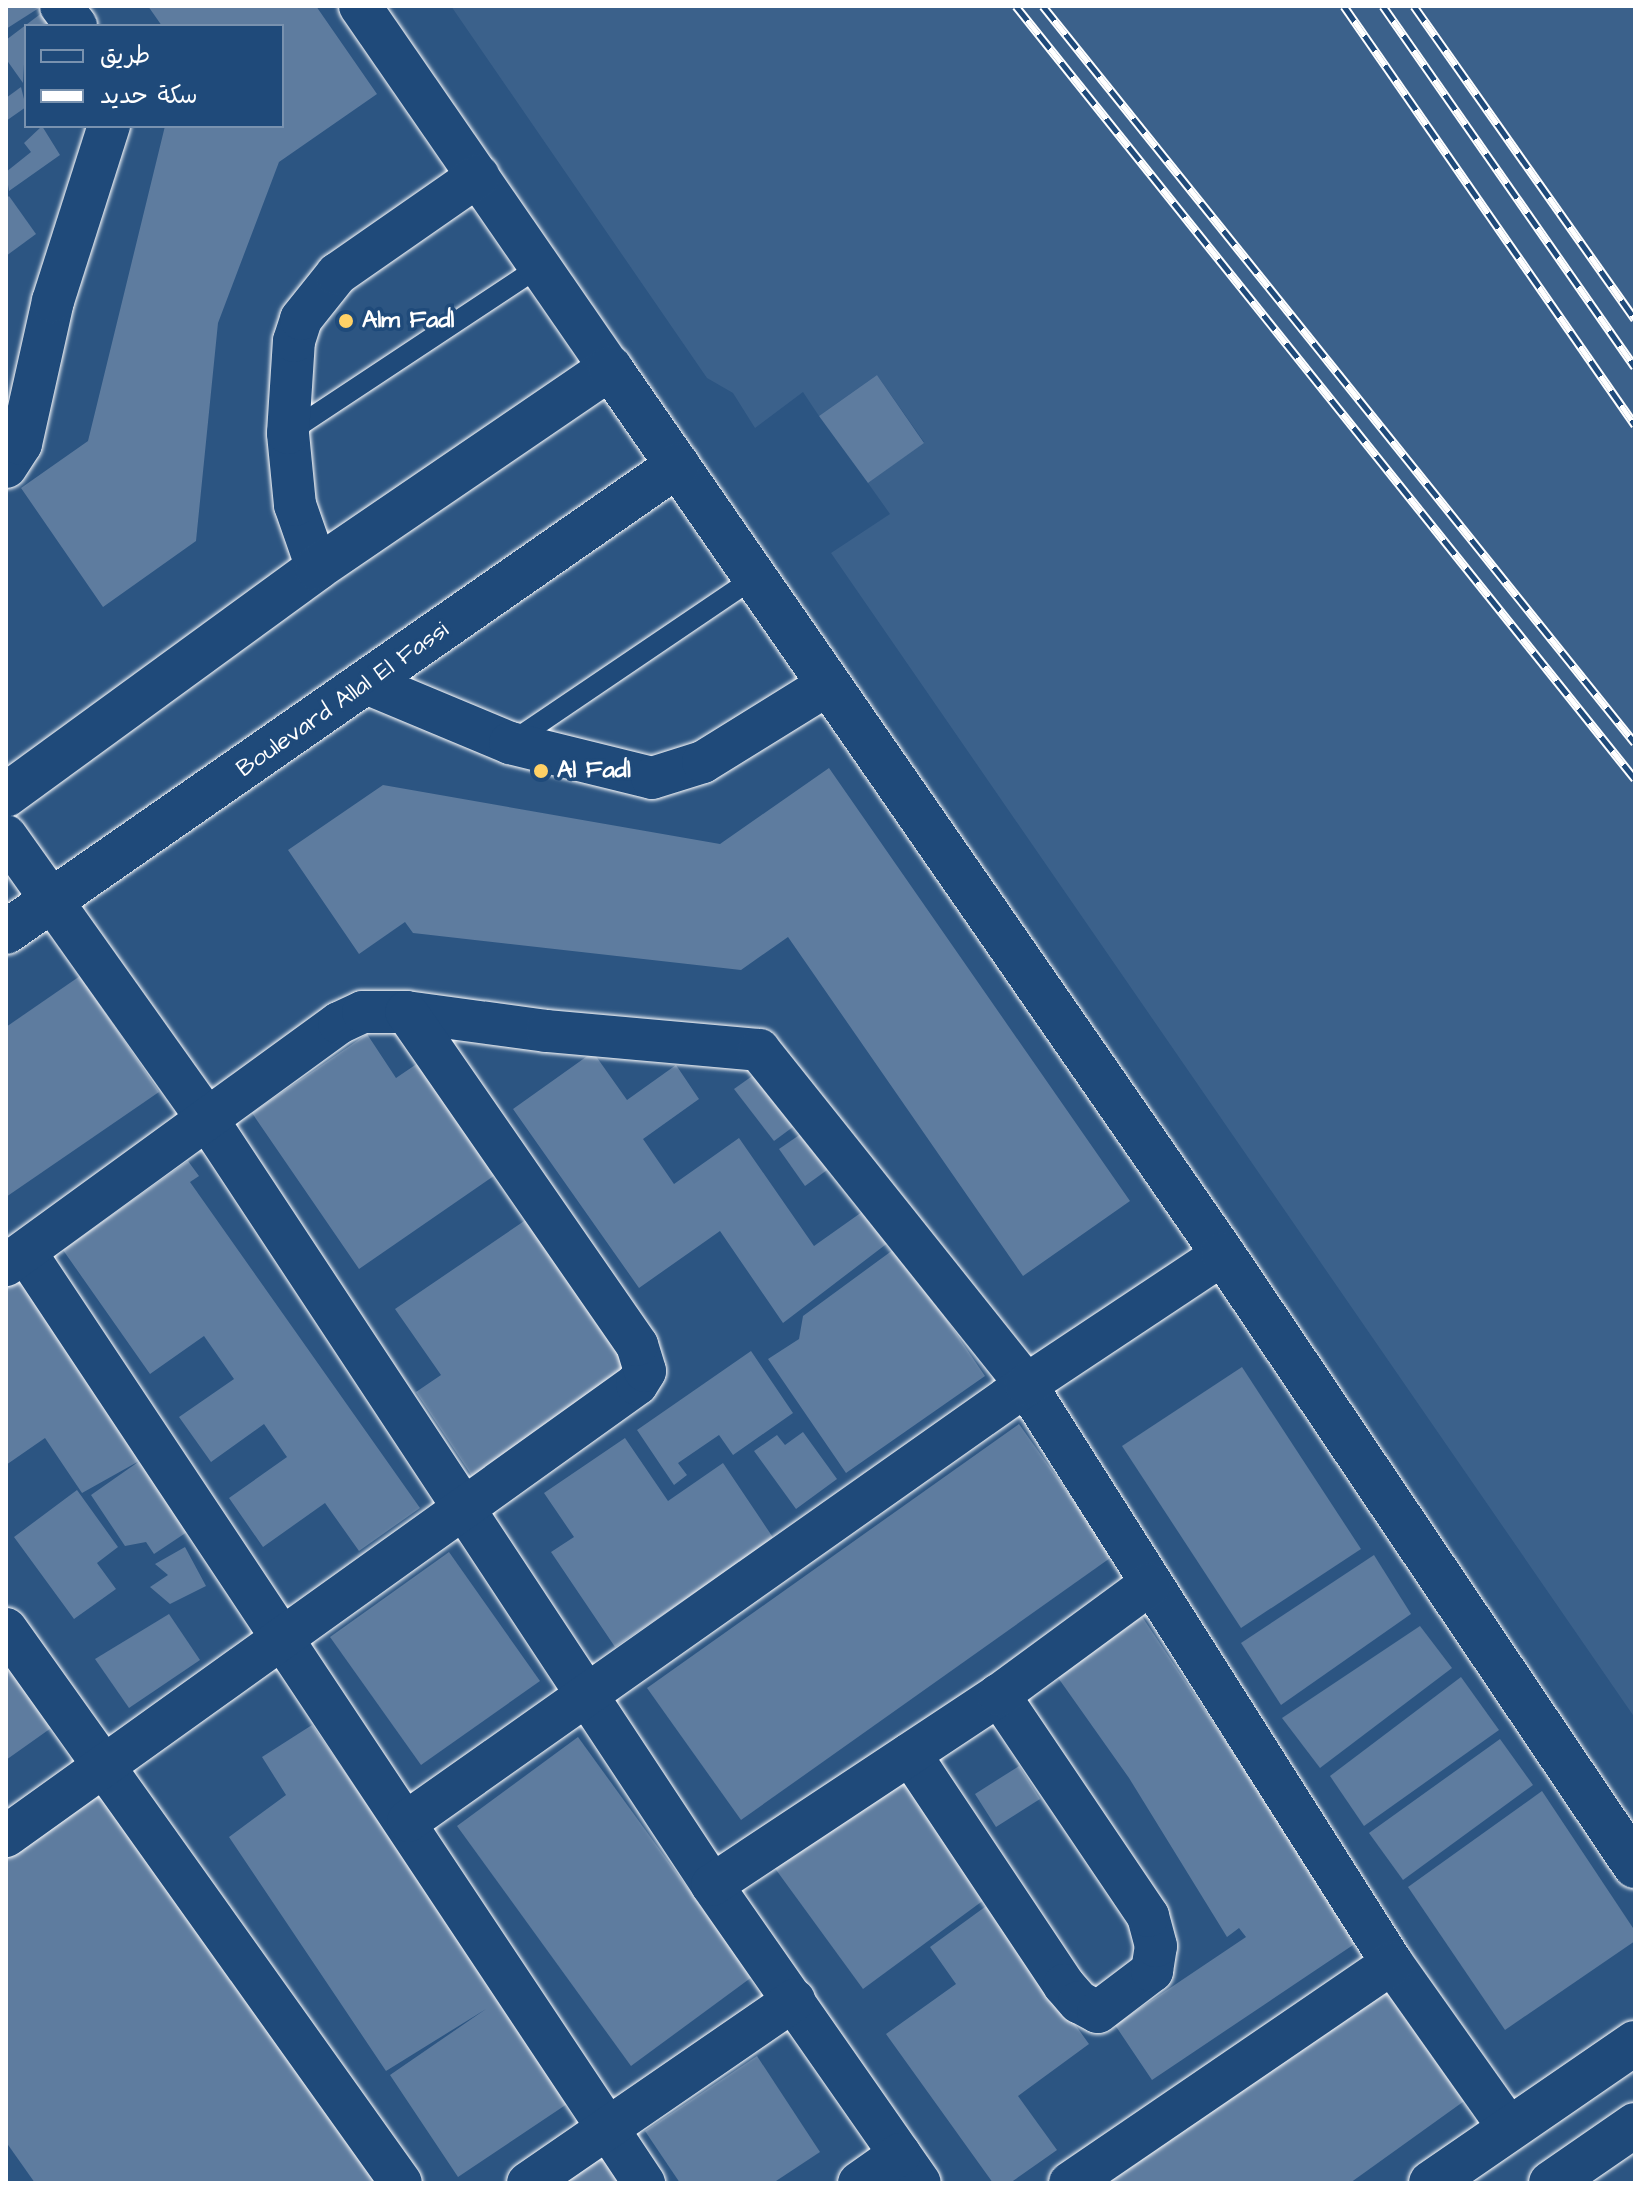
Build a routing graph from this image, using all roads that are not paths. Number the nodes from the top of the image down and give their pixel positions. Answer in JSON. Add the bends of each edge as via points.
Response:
{"nodes":[{"id":1,"x":61,"y":6,"type":"edge"},
{"id":2,"x":360,"y":6,"type":"edge"},
{"id":3,"x":74,"y":24,"type":"edge"},
{"id":4,"x":108,"y":128,"type":"edge"},
{"id":5,"x":478,"y":176,"type":"junction"},
{"id":6,"x":540,"y":266,"type":"junction"},
{"id":7,"x":610,"y":368,"type":"junction"},
{"id":8,"x":288,"y":433,"type":"junction"},
{"id":9,"x":11,"y":444,"type":"edge"},
{"id":10,"x":678,"y":465,"type":"junction"},
{"id":11,"x":317,"y":568,"type":"junction"},
{"id":12,"x":755,"y":577,"type":"junction"},
{"id":13,"x":366,"y":683,"type":"junction"},
{"id":14,"x":827,"y":685,"type":"junction"},
{"id":15,"x":510,"y":743,"type":"junction"},
{"id":16,"x":6,"y":795,"type":"edge"},
{"id":17,"x":6,"y":836,"type":"edge"},
{"id":18,"x":50,"y":903,"type":"junction"},
{"id":19,"x":6,"y":932,"type":"edge"},
{"id":20,"x":406,"y":1012,"type":"junction"},
{"id":21,"x":207,"y":1119,"type":"junction"},
{"id":22,"x":1223,"y":1254,"type":"junction"},
{"id":23,"x":16,"y":1259,"type":"edge"},
{"id":24,"x":1026,"y":1385,"type":"junction"},
{"id":25,"x":462,"y":1507,"type":"junction"},
{"id":26,"x":1150,"y":1584,"type":"junction"},
{"id":27,"x":6,"y":1629,"type":"edge"},
{"id":28,"x":284,"y":1635,"type":"junction"},
{"id":29,"x":585,"y":1694,"type":"junction"},
{"id":30,"x":999,"y":1695,"type":"junction"},
{"id":31,"x":910,"y":1754,"type":"junction"},
{"id":32,"x":104,"y":1769,"type":"junction"},
{"id":33,"x":408,"y":1821,"type":"junction"},
{"id":34,"x":6,"y":1836,"type":"edge"},
{"id":35,"x":1631,"y":1867,"type":"edge"},
{"id":36,"x":712,"y":1885,"type":"junction"},
{"id":37,"x":1392,"y":1963,"type":"junction"},
{"id":38,"x":794,"y":2000,"type":"junction"},
{"id":39,"x":1635,"y":2043,"type":"edge"},
{"id":40,"x":1635,"y":2125,"type":"edge"},
{"id":41,"x":1509,"y":2128,"type":"junction"},
{"id":42,"x":606,"y":2130,"type":"junction"},
{"id":43,"x":910,"y":2169,"type":"edge"},
{"id":44,"x":401,"y":2183,"type":"edge"},
{"id":45,"x":528,"y":2183,"type":"edge"},
{"id":46,"x":644,"y":2183,"type":"edge"},
{"id":47,"x":859,"y":2183,"type":"edge"},
{"id":48,"x":1070,"y":2183,"type":"edge"},
{"id":49,"x":1431,"y":2183,"type":"edge"},
{"id":50,"x":1553,"y":2183,"type":"edge"}],
"edges":[{"from":1,"to":3,"type":"street"},
{"from":2,"to":5,"type":"street"},
{"from":4,"to":9,"type":"street"},
{"from":5,"to":6,"type":"street"},
{"from":5,"to":8,"type":"street","via":[[337,274],[315,296],[294,341]]},
{"from":6,"to":7,"type":"street"},
{"from":6,"to":8,"type":"lane"},
{"from":7,"to":10,"type":"street"},
{"from":7,"to":11,"type":"street"},
{"from":8,"to":11,"type":"street","via":[[295,505]]},
{"from":10,"to":12,"type":"street"},
{"from":10,"to":13,"type":"street","name":"Boulevard Allal El Fassi"},
{"from":11,"to":16,"type":"street"},
{"from":12,"to":14,"type":"street"},
{"from":12,"to":15,"type":"lane"},
{"from":13,"to":15,"type":"street"},
{"from":13,"to":18,"type":"street","name":"Boulevard Allal El Fassi"},
{"from":14,"to":15,"type":"street","via":[[679,773],[652,778]]},
{"from":14,"to":22,"type":"street"},
{"from":17,"to":18,"type":"street"},
{"from":18,"to":19,"type":"street","name":"Boulevard Allal El Fassi"},
{"from":18,"to":21,"type":"street"},
{"from":20,"to":21,"type":"street","via":[[363,1012],[339,1023]]},
{"from":20,"to":24,"type":"street","via":[[759,1050]]},
{"from":20,"to":25,"type":"street","via":[[644,1359],[637,1384]]},
{"from":21,"to":23,"type":"street"},
{"from":21,"to":25,"type":"street"},
{"from":22,"to":24,"type":"street"},
{"from":22,"to":35,"type":"street"},
{"from":23,"to":28,"type":"street"},
{"from":24,"to":26,"type":"street"},
{"from":24,"to":29,"type":"street"},
{"from":25,"to":28,"type":"street"},
{"from":25,"to":29,"type":"street"},
{"from":26,"to":30,"type":"street"},
{"from":26,"to":37,"type":"street"},
{"from":27,"to":32,"type":"street"},
{"from":28,"to":32,"type":"street"},
{"from":28,"to":33,"type":"street"},
{"from":29,"to":33,"type":"street"},
{"from":29,"to":36,"type":"street"},
{"from":30,"to":31,"type":"street"},
{"from":30,"to":31,"type":"street","via":[[1148,1916],[1156,1946],[1152,1971],[1098,2012],[1064,1985]]},
{"from":31,"to":36,"type":"street"},
{"from":32,"to":34,"type":"street"},
{"from":32,"to":44,"type":"street"},
{"from":33,"to":42,"type":"street"},
{"from":36,"to":38,"type":"street"},
{"from":37,"to":41,"type":"street"},
{"from":37,"to":48,"type":"street"},
{"from":38,"to":42,"type":"street"},
{"from":38,"to":43,"type":"street"},
{"from":39,"to":41,"type":"street"},
{"from":40,"to":50,"type":"street"},
{"from":41,"to":49,"type":"street"},
{"from":42,"to":45,"type":"street"},
{"from":42,"to":46,"type":"street"},
{"from":43,"to":47,"type":"street"}]}
